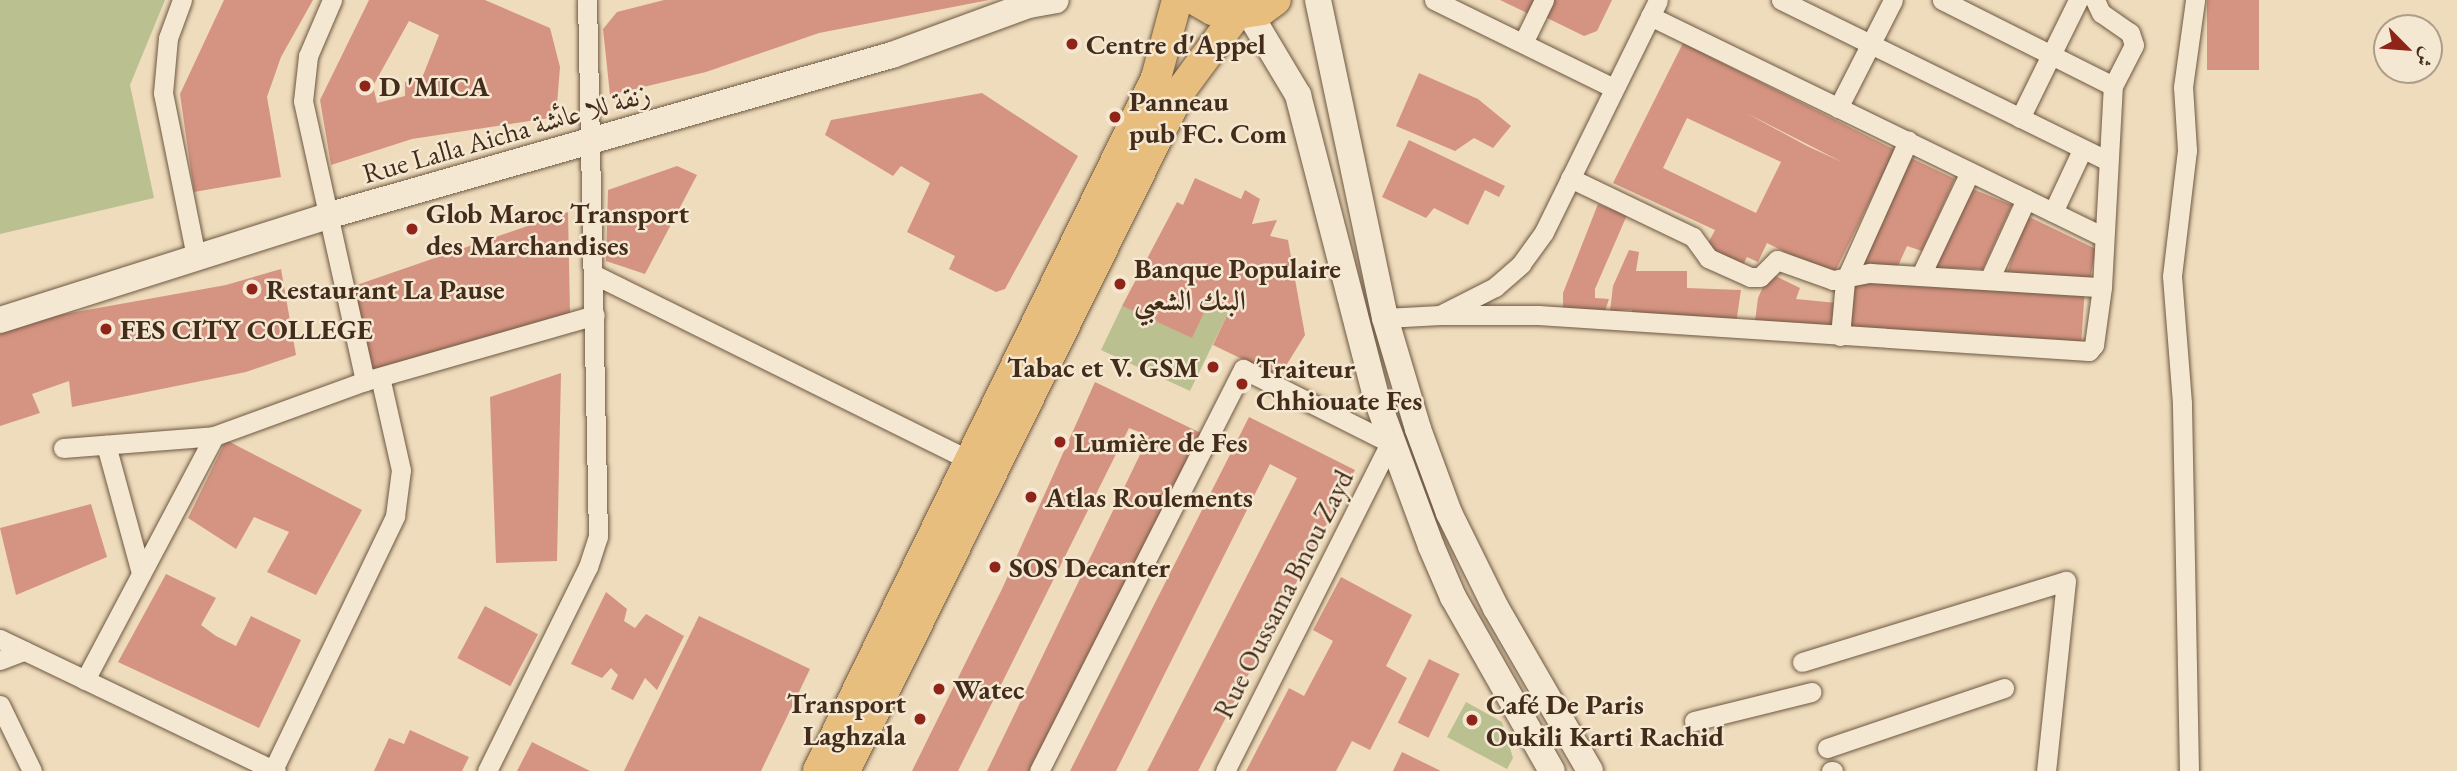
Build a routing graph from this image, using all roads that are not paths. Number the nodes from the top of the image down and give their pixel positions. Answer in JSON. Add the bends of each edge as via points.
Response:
{"nodes":[{"id":1,"x":182,"y":0,"type":"edge"},
{"id":2,"x":332,"y":0,"type":"edge"},
{"id":3,"x":587,"y":0,"type":"edge"},
{"id":4,"x":1056,"y":0,"type":"edge"},
{"id":5,"x":1177,"y":0,"type":"edge"},
{"id":6,"x":1195,"y":0,"type":"edge"},
{"id":7,"x":1276,"y":0,"type":"edge"},
{"id":8,"x":1318,"y":0,"type":"edge"},
{"id":9,"x":1434,"y":0,"type":"edge"},
{"id":10,"x":1545,"y":0,"type":"edge"},
{"id":11,"x":1782,"y":0,"type":"edge"},
{"id":12,"x":1893,"y":0,"type":"edge"},
{"id":13,"x":1942,"y":0,"type":"edge"},
{"id":14,"x":2078,"y":0,"type":"edge"},
{"id":15,"x":2095,"y":0,"type":"edge"},
{"id":16,"x":2195,"y":0,"type":"edge"},
{"id":17,"x":1033,"y":2,"type":"edge"},
{"id":18,"x":1463,"y":6,"type":"edge"},
{"id":19,"x":1654,"y":8,"type":"edge"},
{"id":20,"x":1243,"y":13,"type":"junction"},
{"id":21,"x":1871,"y":42,"type":"junction"},
{"id":22,"x":1523,"y":43,"type":"junction"},
{"id":23,"x":2050,"y":54,"type":"junction"},
{"id":24,"x":2113,"y":86,"type":"junction"},
{"id":25,"x":1614,"y":88,"type":"junction"},
{"id":26,"x":1838,"y":108,"type":"junction"},
{"id":27,"x":2020,"y":118,"type":"junction"},
{"id":28,"x":1908,"y":141,"type":"junction"},
{"id":29,"x":588,"y":144,"type":"junction"},
{"id":30,"x":2082,"y":150,"type":"junction"},
{"id":31,"x":2108,"y":161,"type":"junction"},
{"id":32,"x":1970,"y":172,"type":"junction"},
{"id":33,"x":1570,"y":178,"type":"junction"},
{"id":34,"x":2026,"y":199,"type":"junction"},
{"id":35,"x":2053,"y":212,"type":"junction"},
{"id":36,"x":327,"y":215,"type":"junction"},
{"id":37,"x":2104,"y":237,"type":"junction"},
{"id":38,"x":196,"y":256,"type":"junction"},
{"id":39,"x":594,"y":275,"type":"junction"},
{"id":40,"x":1921,"y":275,"type":"junction"},
{"id":41,"x":1990,"y":278,"type":"junction"},
{"id":42,"x":1845,"y":281,"type":"junction"},
{"id":43,"x":2102,"y":286,"type":"junction"},
{"id":44,"x":595,"y":315,"type":"junction"},
{"id":45,"x":1440,"y":315,"type":"junction"},
{"id":46,"x":1385,"y":317,"type":"junction"},
{"id":47,"x":0,"y":320,"type":"edge"},
{"id":48,"x":1840,"y":336,"type":"junction"},
{"id":49,"x":373,"y":379,"type":"junction"},
{"id":50,"x":214,"y":436,"type":"junction"},
{"id":51,"x":1391,"y":443,"type":"junction"},
{"id":52,"x":106,"y":445,"type":"junction"},
{"id":53,"x":63,"y":448,"type":"dead end"},
{"id":54,"x":970,"y":460,"type":"junction"},
{"id":55,"x":141,"y":573,"type":"junction"},
{"id":56,"x":0,"y":639,"type":"edge"},
{"id":57,"x":24,"y":651,"type":"junction"},
{"id":58,"x":0,"y":660,"type":"edge"},
{"id":59,"x":1802,"y":662,"type":"dead end"},
{"id":60,"x":85,"y":680,"type":"junction"},
{"id":61,"x":2004,"y":688,"type":"dead end"},
{"id":62,"x":1811,"y":692,"type":"dead end"},
{"id":63,"x":0,"y":705,"type":"edge"},
{"id":64,"x":1694,"y":721,"type":"dead end"},
{"id":65,"x":1827,"y":748,"type":"dead end"},
{"id":66,"x":274,"y":770,"type":"edge"},
{"id":67,"x":32,"y":771,"type":"edge"},
{"id":68,"x":487,"y":771,"type":"edge"},
{"id":69,"x":818,"y":771,"type":"edge"},
{"id":70,"x":845,"y":771,"type":"edge"},
{"id":71,"x":1040,"y":771,"type":"edge"},
{"id":72,"x":1225,"y":771,"type":"edge"},
{"id":73,"x":1552,"y":771,"type":"edge"},
{"id":74,"x":1590,"y":771,"type":"edge"},
{"id":75,"x":2046,"y":771,"type":"edge"},
{"id":76,"x":2189,"y":771,"type":"edge"}],
"edges":[{"from":1,"to":38,"type":"street","via":[[168,38],[163,93]]},
{"from":2,"to":36,"type":"street","via":[[303,80]]},
{"from":3,"to":29,"type":"street"},
{"from":4,"to":17,"type":"street","name":"Rue Lalla Aicha زنقة للا عائشة"},
{"from":5,"to":54,"type":"main road","via":[[1156,78]]},
{"from":6,"to":20,"type":"main road","via":[[1212,10]]},
{"from":7,"to":20,"type":"main road"},
{"from":8,"to":46,"type":"street"},
{"from":9,"to":18,"type":"street"},
{"from":10,"to":22,"type":"street"},
{"from":11,"to":21,"type":"street"},
{"from":12,"to":21,"type":"street"},
{"from":13,"to":23,"type":"street"},
{"from":14,"to":23,"type":"street"},
{"from":15,"to":24,"type":"street","via":[[2101,13],[2133,40]]},
{"from":16,"to":76,"type":"street","via":[[2183,87],[2187,150],[2172,276],[2182,403]]},
{"from":17,"to":29,"type":"street","name":"Rue Lalla Aicha زنقة للا عائشة","via":[[892,55]]},
{"from":18,"to":22,"type":"street"},
{"from":19,"to":25,"type":"street"},
{"from":19,"to":26,"type":"street"},
{"from":20,"to":51,"type":"street","via":[[1297,94]]},
{"from":20,"to":70,"type":"main road","via":[[1181,90]]},
{"from":21,"to":26,"type":"street"},
{"from":21,"to":27,"type":"street"},
{"from":22,"to":25,"type":"street"},
{"from":23,"to":24,"type":"street"},
{"from":23,"to":27,"type":"street"},
{"from":24,"to":31,"type":"street"},
{"from":25,"to":33,"type":"street"},
{"from":26,"to":28,"type":"street"},
{"from":27,"to":30,"type":"street"},
{"from":28,"to":32,"type":"street"},
{"from":28,"to":42,"type":"street"},
{"from":29,"to":36,"type":"street","name":"Rue Lalla Aicha زنقة للا عائشة"},
{"from":29,"to":39,"type":"street"},
{"from":30,"to":31,"type":"street"},
{"from":30,"to":35,"type":"street"},
{"from":31,"to":37,"type":"street"},
{"from":32,"to":34,"type":"street"},
{"from":32,"to":40,"type":"street"},
{"from":33,"to":42,"type":"street","via":[[1693,237],[1708,258],[1733,271],[1760,277],[1777,260]]},
{"from":33,"to":45,"type":"street","via":[[1544,232],[1521,264],[1495,287]]},
{"from":34,"to":35,"type":"street"},
{"from":34,"to":41,"type":"street"},
{"from":35,"to":37,"type":"street"},
{"from":36,"to":38,"type":"street","name":"Rue Lalla Aicha زنقة للا عائشة"},
{"from":36,"to":49,"type":"street"},
{"from":37,"to":43,"type":"street"},
{"from":38,"to":47,"type":"street","name":"Rue Lalla Aicha زنقة للا عائشة"},
{"from":39,"to":44,"type":"street"},
{"from":39,"to":54,"type":"street"},
{"from":40,"to":41,"type":"street"},
{"from":40,"to":42,"type":"street","via":[[1870,273]]},
{"from":41,"to":43,"type":"street"},
{"from":42,"to":48,"type":"street"},
{"from":43,"to":48,"type":"street","via":[[2094,345],[2089,351]]},
{"from":44,"to":49,"type":"street"},
{"from":44,"to":68,"type":"street","via":[[598,537],[588,567]]},
{"from":45,"to":46,"type":"street"},
{"from":45,"to":48,"type":"street","via":[[1538,315]]},
{"from":46,"to":74,"type":"street","via":[[1449,513],[1547,702]]},
{"from":49,"to":50,"type":"street"},
{"from":49,"to":66,"type":"street","via":[[401,470],[395,516]]},
{"from":50,"to":52,"type":"street"},
{"from":50,"to":55,"type":"street"},
{"from":51,"to":71,"type":"street","via":[[1242,369]]},
{"from":51,"to":72,"type":"street","name":"Rue Oussama Bnou Zayd"},
{"from":51,"to":73,"type":"street","via":[[1453,597]]},
{"from":52,"to":53,"type":"street"},
{"from":52,"to":55,"type":"street"},
{"from":54,"to":69,"type":"main road"},
{"from":55,"to":60,"type":"street"},
{"from":56,"to":57,"type":"street"},
{"from":57,"to":58,"type":"street"},
{"from":57,"to":60,"type":"street"},
{"from":59,"to":75,"type":"street","via":[[2066,581]]},
{"from":60,"to":66,"type":"street"},
{"from":61,"to":65,"type":"street"},
{"from":62,"to":64,"type":"street"},
{"from":63,"to":67,"type":"street"}]}
